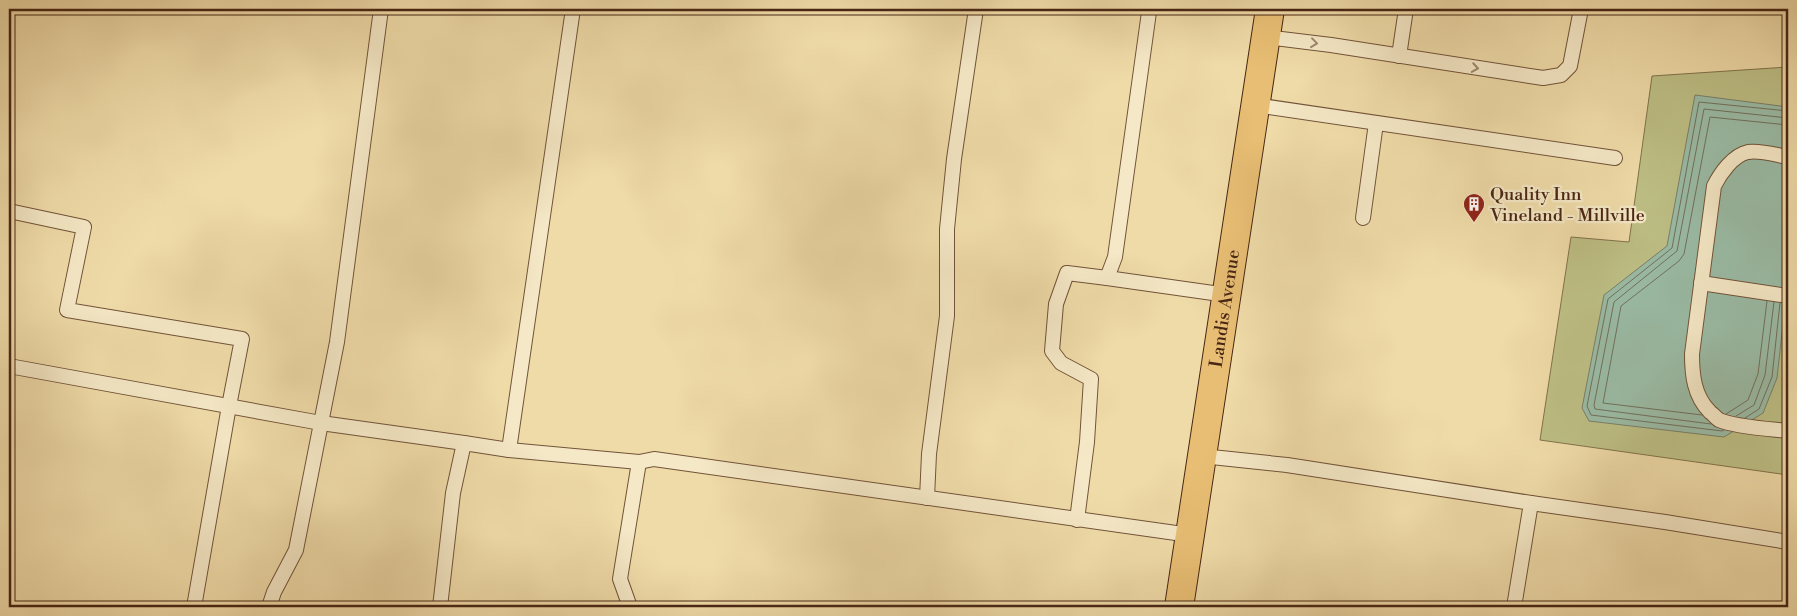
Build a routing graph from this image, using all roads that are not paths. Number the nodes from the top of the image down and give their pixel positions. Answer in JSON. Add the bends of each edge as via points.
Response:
{"nodes":[{"id":1,"x":381,"y":9,"type":"edge"},
{"id":2,"x":574,"y":9,"type":"edge"},
{"id":3,"x":976,"y":9,"type":"edge"},
{"id":4,"x":1147,"y":9,"type":"edge"},
{"id":5,"x":1270,"y":9,"type":"edge"},
{"id":6,"x":1406,"y":9,"type":"edge"},
{"id":7,"x":1581,"y":9,"type":"edge"},
{"id":8,"x":1266,"y":37,"type":"junction"},
{"id":9,"x":1399,"y":56,"type":"junction"},
{"id":10,"x":1256,"y":105,"type":"junction"},
{"id":11,"x":1376,"y":122,"type":"junction"},
{"id":12,"x":1788,"y":157,"type":"edge"},
{"id":13,"x":1615,"y":158,"type":"dead end"},
{"id":14,"x":9,"y":211,"type":"edge"},
{"id":15,"x":1364,"y":218,"type":"dead end"},
{"id":16,"x":1107,"y":278,"type":"junction"},
{"id":17,"x":1701,"y":284,"type":"junction"},
{"id":18,"x":1227,"y":295,"type":"junction"},
{"id":19,"x":1788,"y":296,"type":"edge"},
{"id":20,"x":9,"y":366,"type":"edge"},
{"id":21,"x":229,"y":406,"type":"junction"},
{"id":22,"x":321,"y":422,"type":"junction"},
{"id":23,"x":1788,"y":431,"type":"edge"},
{"id":24,"x":464,"y":443,"type":"junction"},
{"id":25,"x":509,"y":450,"type":"junction"},
{"id":26,"x":1202,"y":456,"type":"junction"},
{"id":27,"x":639,"y":462,"type":"junction"},
{"id":28,"x":927,"y":498,"type":"junction"},
{"id":29,"x":1531,"y":503,"type":"junction"},
{"id":30,"x":1077,"y":520,"type":"junction"},
{"id":31,"x":1190,"y":535,"type":"junction"},
{"id":32,"x":1788,"y":542,"type":"edge"},
{"id":33,"x":194,"y":607,"type":"edge"},
{"id":34,"x":269,"y":607,"type":"edge"},
{"id":35,"x":440,"y":607,"type":"edge"},
{"id":36,"x":630,"y":607,"type":"edge"},
{"id":37,"x":1179,"y":607,"type":"edge"},
{"id":38,"x":1514,"y":607,"type":"edge"}],
"edges":[{"from":1,"to":22,"type":"lane","via":[[337,342]]},
{"from":2,"to":25,"type":"lane"},
{"from":3,"to":28,"type":"lane","via":[[950,194],[947,316],[929,454]]},
{"from":4,"to":16,"type":"lane","via":[[1115,257]]},
{"from":5,"to":8,"type":"main road","name":"Landis Avenue"},
{"from":6,"to":9,"type":"lane"},
{"from":9,"to":7,"type":"lane","one_way":true,"via":[[1543,78],[1562,75],[1570,66]]},
{"from":8,"to":9,"type":"lane","one_way":true},
{"from":8,"to":10,"type":"main road","name":"Landis Avenue"},
{"from":10,"to":11,"type":"lane"},
{"from":10,"to":18,"type":"main road","name":"Landis Avenue"},
{"from":11,"to":13,"type":"lane"},
{"from":11,"to":15,"type":"lane"},
{"from":12,"to":17,"type":"lane","via":[[1747,152],[1720,174],[1714,186]]},
{"from":14,"to":21,"type":"lane","via":[[84,227],[67,310],[242,339]]},
{"from":16,"to":18,"type":"lane"},
{"from":16,"to":30,"type":"lane","via":[[1067,272],[1056,304],[1052,351],[1061,363],[1091,379]]},
{"from":17,"to":19,"type":"lane"},
{"from":17,"to":23,"type":"lane","via":[[1692,374],[1696,391],[1706,408],[1718,419]]},
{"from":18,"to":26,"type":"main road","name":"Landis Avenue"},
{"from":20,"to":21,"type":"lane"},
{"from":21,"to":22,"type":"lane"},
{"from":21,"to":33,"type":"lane"},
{"from":22,"to":24,"type":"lane"},
{"from":22,"to":34,"type":"lane","via":[[296,550]]},
{"from":24,"to":25,"type":"lane"},
{"from":24,"to":35,"type":"lane","via":[[453,493]]},
{"from":25,"to":27,"type":"lane"},
{"from":26,"to":29,"type":"lane","via":[[1287,465]]},
{"from":26,"to":31,"type":"main road","name":"Landis Avenue"},
{"from":27,"to":28,"type":"lane","via":[[654,459]]},
{"from":27,"to":36,"type":"lane","via":[[620,579]]},
{"from":28,"to":30,"type":"lane"},
{"from":29,"to":32,"type":"lane"},
{"from":29,"to":38,"type":"lane"},
{"from":30,"to":31,"type":"lane"},
{"from":31,"to":37,"type":"main road","name":"Landis Avenue"}]}
